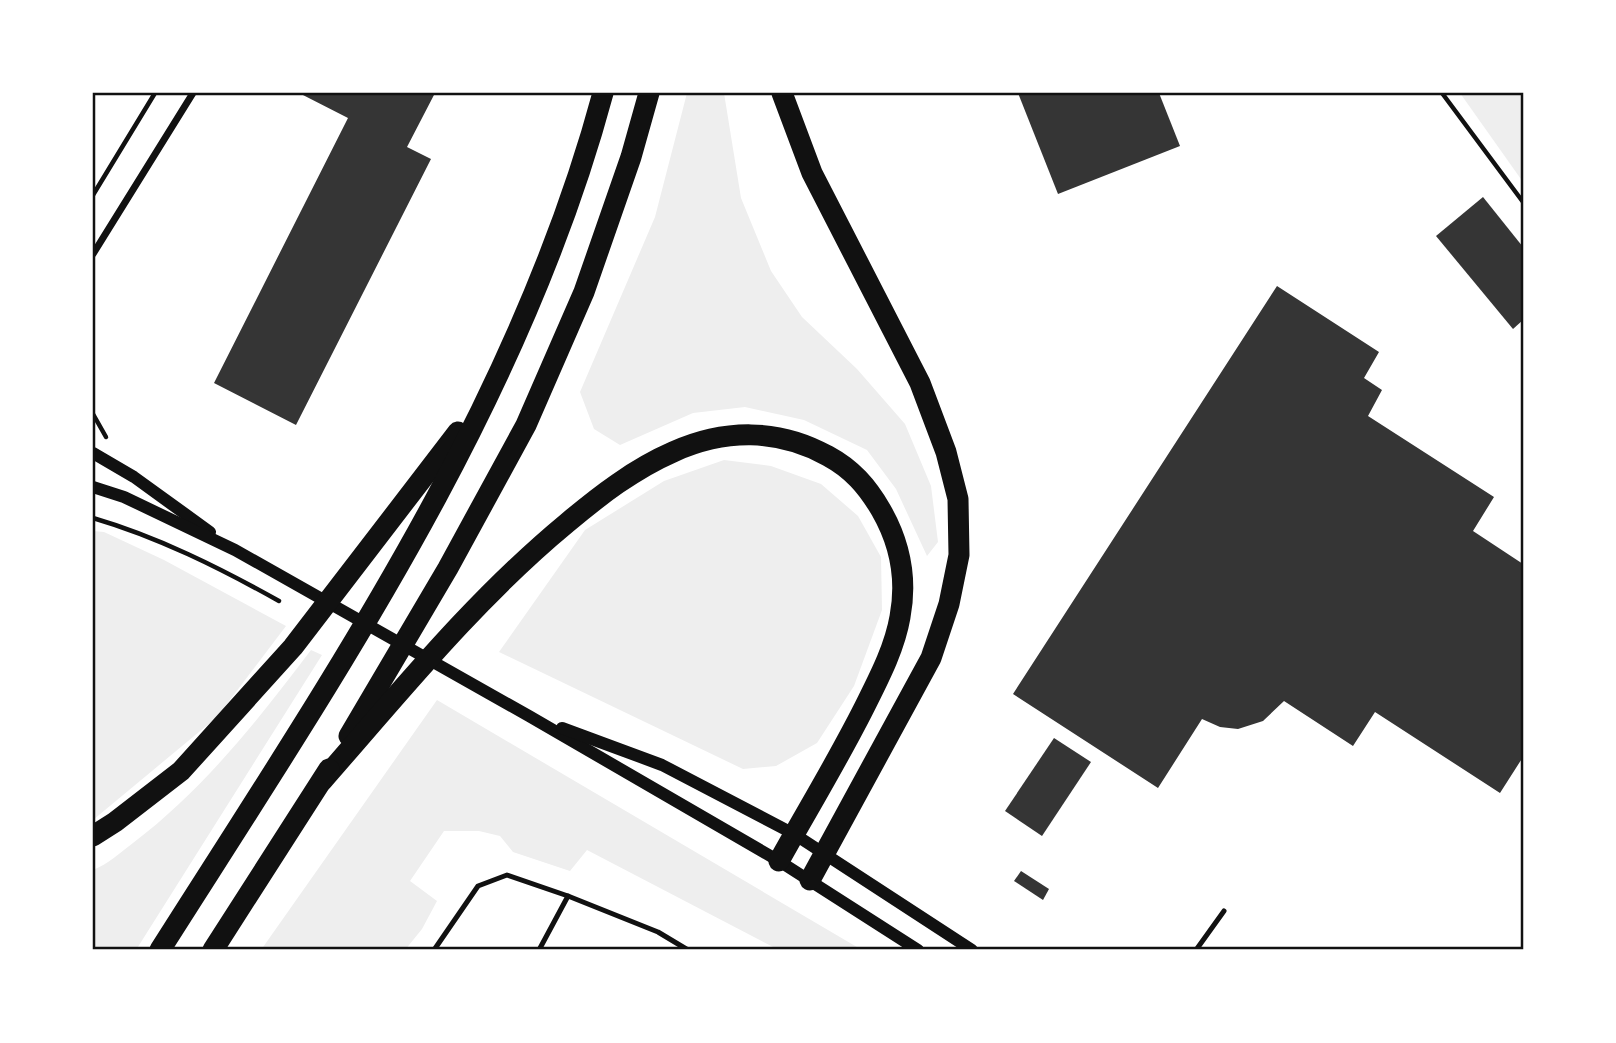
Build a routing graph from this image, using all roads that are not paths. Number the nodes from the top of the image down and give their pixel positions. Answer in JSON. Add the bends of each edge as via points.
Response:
{"nodes":[{"id":1,"x":193,"y":93,"type":"edge"},
{"id":2,"x":603,"y":93,"type":"edge"},
{"id":3,"x":649,"y":93,"type":"edge"},
{"id":4,"x":782,"y":93,"type":"edge"},
{"id":5,"x":93,"y":254,"type":"edge"},
{"id":6,"x":496,"y":381,"type":"junction"},
{"id":7,"x":93,"y":453,"type":"edge"},
{"id":8,"x":93,"y":487,"type":"edge"},
{"id":9,"x":235,"y":551,"type":"junction"},
{"id":10,"x":529,"y":716,"type":"junction"},
{"id":11,"x":322,"y":781,"type":"junction"},
{"id":12,"x":794,"y":834,"type":"junction"},
{"id":13,"x":93,"y":836,"type":"edge"},
{"id":14,"x":825,"y":853,"type":"junction"},
{"id":15,"x":779,"y":860,"type":"junction"},
{"id":16,"x":810,"y":880,"type":"junction"},
{"id":17,"x":568,"y":896,"type":"junction"},
{"id":18,"x":1224,"y":911,"type":"dead end"},
{"id":19,"x":160,"y":950,"type":"edge"},
{"id":20,"x":213,"y":950,"type":"edge"},
{"id":21,"x":434,"y":950,"type":"edge"},
{"id":22,"x":539,"y":950,"type":"edge"},
{"id":23,"x":688,"y":950,"type":"edge"},
{"id":24,"x":918,"y":950,"type":"edge"},
{"id":25,"x":972,"y":950,"type":"edge"},
{"id":26,"x":1196,"y":950,"type":"edge"}],
"edges":[{"from":1,"to":5,"type":"street"},
{"from":2,"to":6,"type":"highway","via":[[546,269]]},
{"from":3,"to":11,"type":"highway","via":[[632,157],[584,292],[526,425]]},
{"from":4,"to":14,"type":"highway","via":[[812,173],[920,383],[958,499],[959,555],[931,658]]},
{"from":6,"to":13,"type":"highway","via":[[293,647],[181,771]]},
{"from":6,"to":19,"type":"highway","via":[[407,552]]},
{"from":7,"to":9,"type":"street","via":[[134,477]]},
{"from":8,"to":9,"type":"street","via":[[124,497]]},
{"from":9,"to":10,"type":"street"},
{"from":10,"to":12,"type":"street","via":[[662,765]]},
{"from":10,"to":15,"type":"street"},
{"from":11,"to":12,"type":"highway","via":[[468,615],[522,560],[591,503],[673,452],[721,437],[780,436],[847,466],[891,528],[902,566],[900,617],[885,665]]},
{"from":11,"to":20,"type":"highway"},
{"from":12,"to":14,"type":"street"},
{"from":12,"to":15,"type":"highway"},
{"from":14,"to":16,"type":"highway"},
{"from":14,"to":25,"type":"street"},
{"from":15,"to":16,"type":"street"},
{"from":16,"to":24,"type":"street"},
{"from":17,"to":21,"type":"lane","via":[[507,875],[478,886]]},
{"from":17,"to":22,"type":"lane"},
{"from":17,"to":23,"type":"lane","via":[[658,932]]},
{"from":18,"to":26,"type":"lane"}]}
